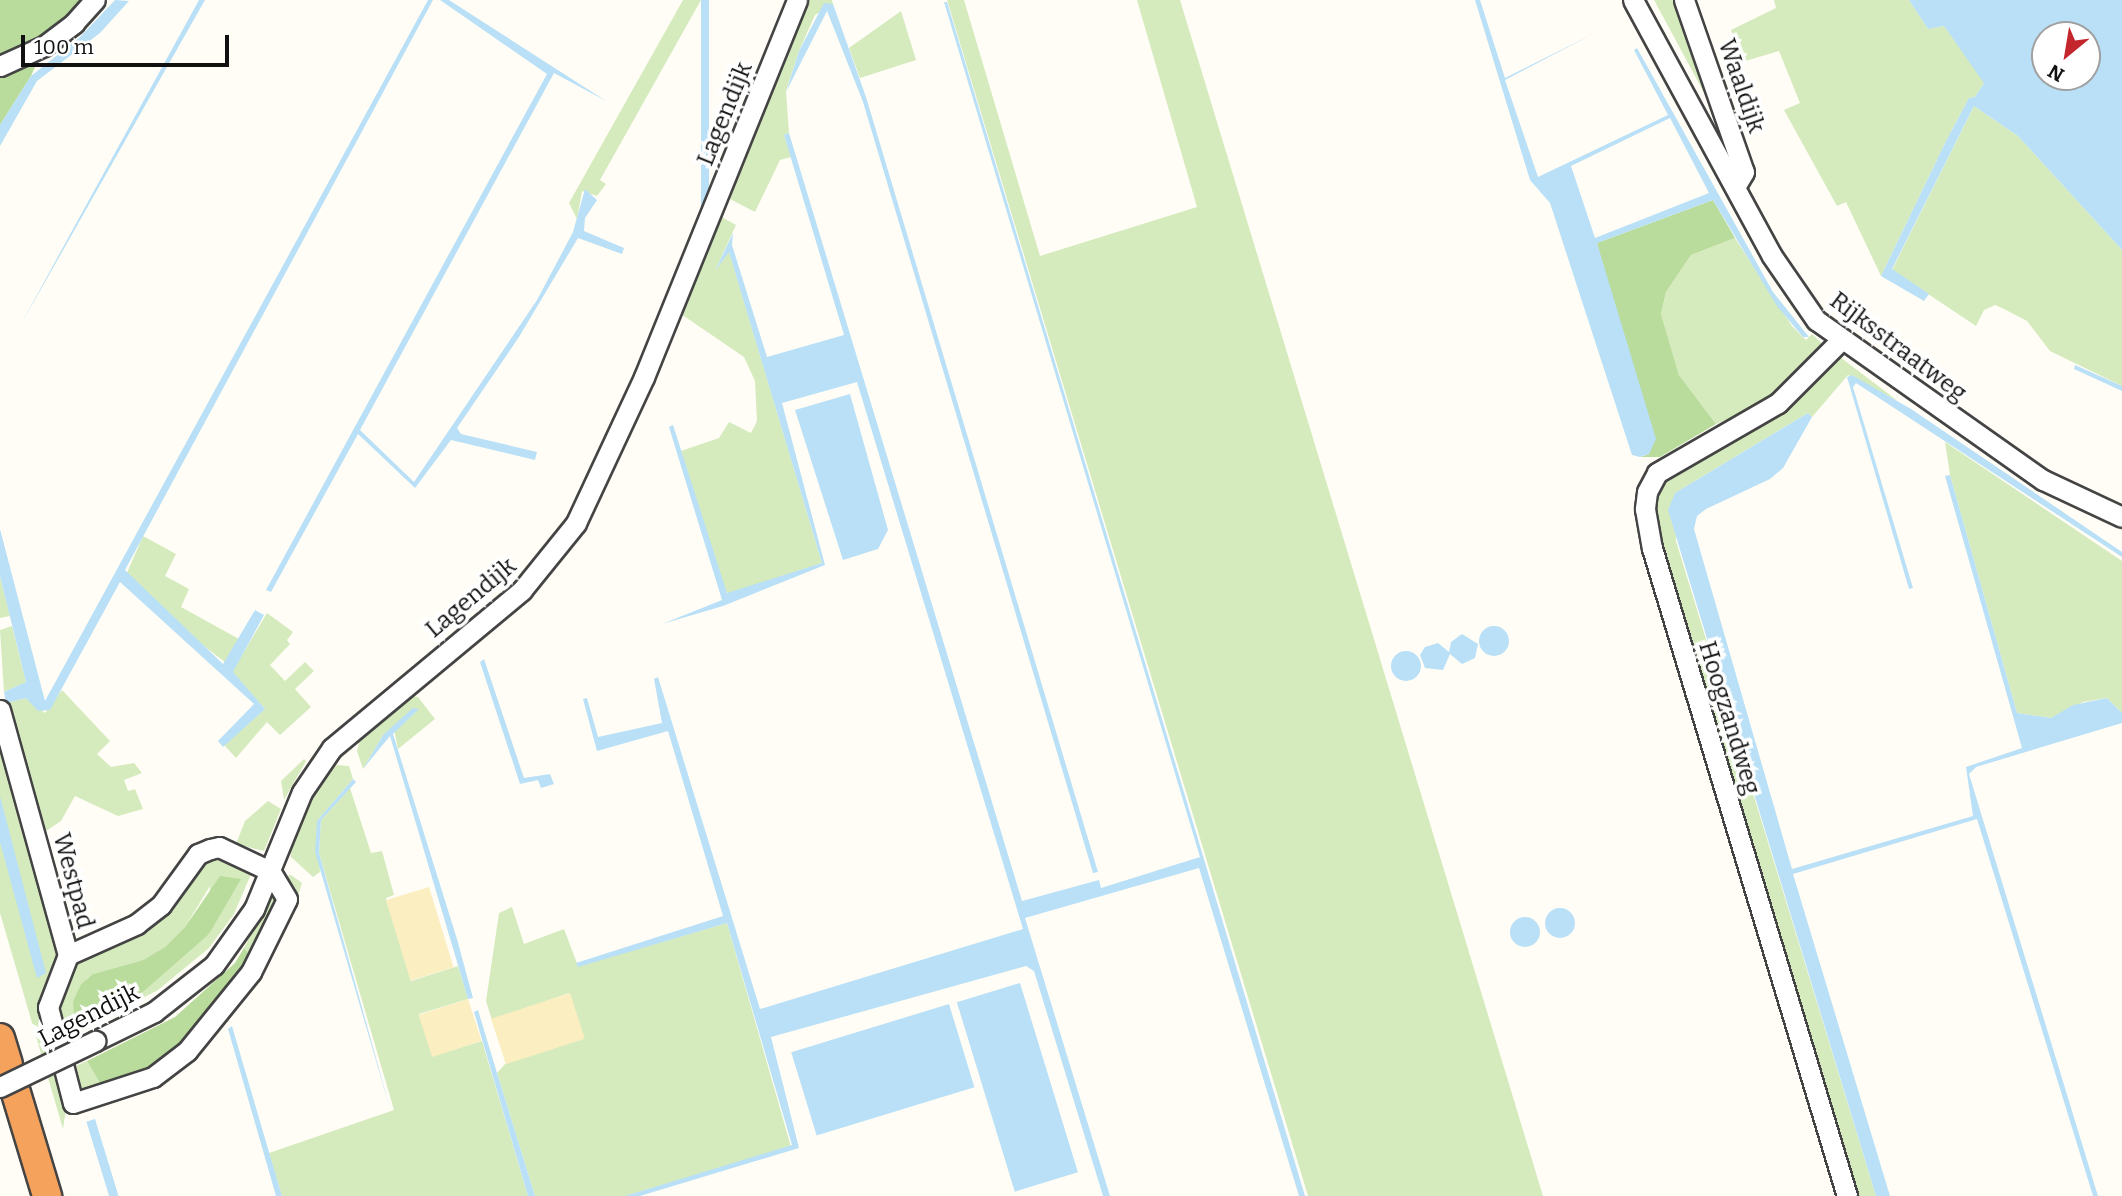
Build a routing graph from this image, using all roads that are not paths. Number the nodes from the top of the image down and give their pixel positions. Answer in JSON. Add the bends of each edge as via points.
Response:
{"nodes":[{"id":1,"x":95,"y":0,"type":"edge"},
{"id":2,"x":797,"y":0,"type":"edge"},
{"id":3,"x":1633,"y":0,"type":"edge"},
{"id":4,"x":1684,"y":0,"type":"edge"},
{"id":5,"x":0,"y":66,"type":"edge"},
{"id":6,"x":1735,"y":187,"type":"junction"},
{"id":7,"x":1840,"y":341,"type":"junction"},
{"id":8,"x":2122,"y":517,"type":"edge"},
{"id":9,"x":0,"y":710,"type":"edge"},
{"id":10,"x":270,"y":871,"type":"junction"},
{"id":11,"x":68,"y":955,"type":"junction"},
{"id":12,"x":6,"y":1071,"type":"edge"},
{"id":13,"x":47,"y":1196,"type":"edge"},
{"id":14,"x":1847,"y":1196,"type":"edge"}],
"edges":[{"from":1,"to":5,"type":"street","via":[[75,23],[44,46]]},
{"from":2,"to":10,"type":"street","name":"Lagendijk","via":[[644,377],[576,523],[522,590],[332,748],[302,792]]},
{"from":3,"to":6,"type":"street","name":"Rijksstraatweg"},
{"from":4,"to":6,"type":"street","name":"Waaldijk","via":[[1744,172]]},
{"from":6,"to":7,"type":"street","name":"Rijksstraatweg","via":[[1788,285]]},
{"from":7,"to":8,"type":"street","name":"Rijksstraatweg","via":[[2043,480]]},
{"from":7,"to":14,"type":"street","name":"Hoogzandweg","via":[[1778,403],[1657,473],[1647,492],[1646,509],[1656,561]]},
{"from":9,"to":11,"type":"street","name":"Westpad"},
{"from":10,"to":11,"type":"street","via":[[219,847],[198,854],[161,905],[137,924]]},
{"from":10,"to":11,"type":"street","name":"Westpad","via":[[287,904],[251,972],[187,1051],[153,1077],[73,1103],[48,1007]]},
{"from":10,"to":12,"type":"street","name":"Lagendijk","bridge":true,"via":[[254,909],[214,965],[154,1012],[95,1041]]},
{"from":12,"to":13,"type":"highway"}]}
